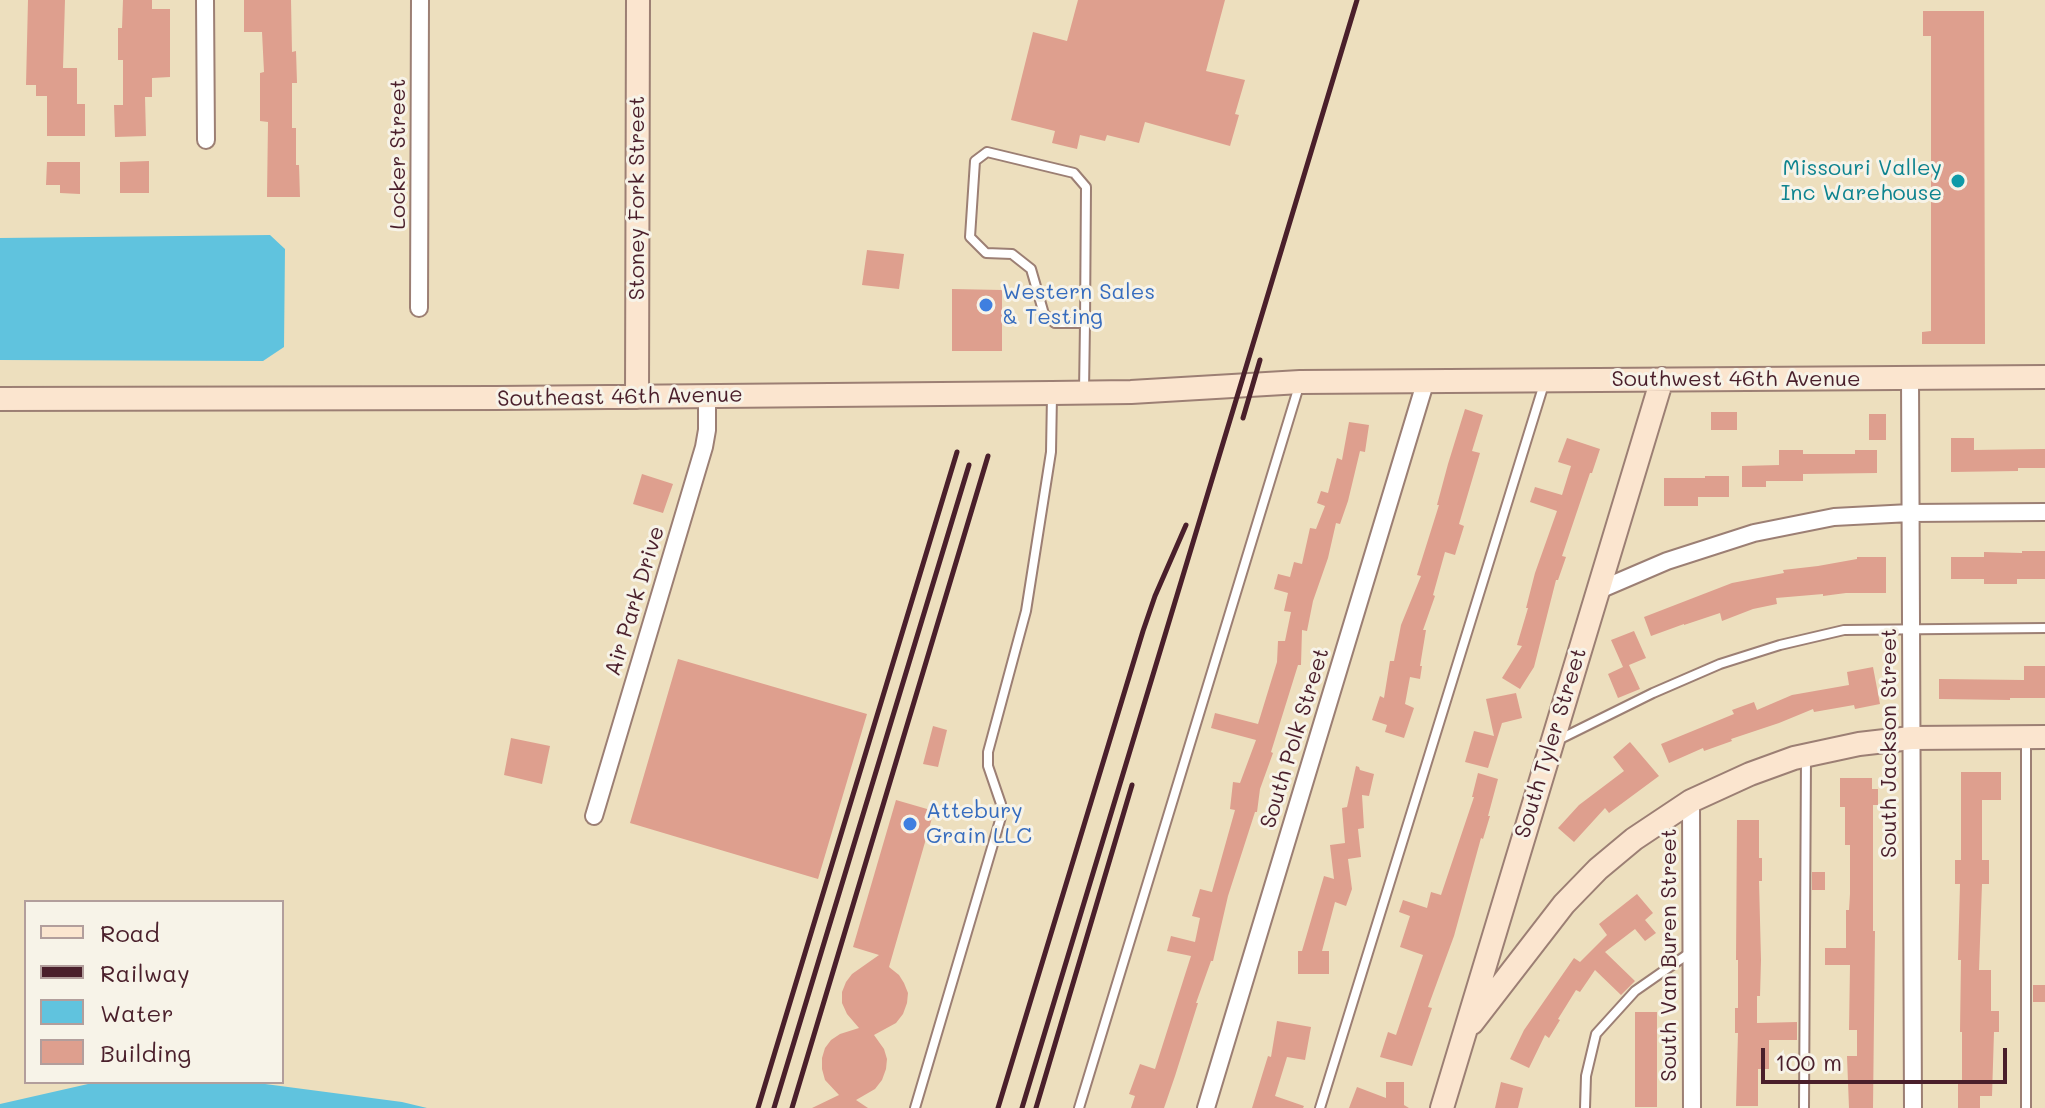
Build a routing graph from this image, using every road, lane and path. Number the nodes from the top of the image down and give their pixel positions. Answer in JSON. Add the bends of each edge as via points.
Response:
{"nodes":[{"id":1,"x":205,"y":0,"type":"edge"},
{"id":2,"x":420,"y":0,"type":"edge"},
{"id":3,"x":638,"y":0,"type":"edge"},
{"id":4,"x":206,"y":140,"type":"dead end"},
{"id":5,"x":419,"y":308,"type":"dead end"},
{"id":6,"x":1085,"y":323,"type":"junction"},
{"id":7,"x":1910,"y":377,"type":"junction"},
{"id":8,"x":2045,"y":377,"type":"edge"},
{"id":9,"x":1546,"y":379,"type":"junction"},
{"id":10,"x":1662,"y":379,"type":"junction"},
{"id":11,"x":1426,"y":380,"type":"junction"},
{"id":12,"x":1300,"y":382,"type":"junction"},
{"id":13,"x":1052,"y":393,"type":"junction"},
{"id":14,"x":1084,"y":393,"type":"junction"},
{"id":15,"x":707,"y":396,"type":"junction"},
{"id":16,"x":637,"y":397,"type":"junction"},
{"id":17,"x":0,"y":399,"type":"edge"},
{"id":18,"x":2045,"y":512,"type":"edge"},
{"id":19,"x":1910,"y":513,"type":"junction"},
{"id":20,"x":1597,"y":591,"type":"junction"},
{"id":21,"x":1911,"y":628,"type":"junction"},
{"id":22,"x":2045,"y":628,"type":"edge"},
{"id":23,"x":2036,"y":737,"type":"edge"},
{"id":24,"x":1911,"y":738,"type":"junction"},
{"id":25,"x":1551,"y":744,"type":"junction"},
{"id":26,"x":1806,"y":756,"type":"junction"},
{"id":27,"x":1691,"y":801,"type":"junction"},
{"id":28,"x":594,"y":816,"type":"dead end"},
{"id":29,"x":1691,"y":952,"type":"junction"},
{"id":30,"x":1464,"y":1033,"type":"junction"},
{"id":31,"x":915,"y":1108,"type":"edge"},
{"id":32,"x":1079,"y":1108,"type":"edge"},
{"id":33,"x":1206,"y":1108,"type":"edge"},
{"id":34,"x":1320,"y":1108,"type":"edge"},
{"id":35,"x":1442,"y":1108,"type":"edge"},
{"id":36,"x":1585,"y":1108,"type":"edge"},
{"id":37,"x":1692,"y":1108,"type":"edge"},
{"id":38,"x":1804,"y":1108,"type":"edge"},
{"id":39,"x":1913,"y":1108,"type":"edge"},
{"id":40,"x":2026,"y":1108,"type":"edge"}],
"edges":[{"from":1,"to":4,"type":"street"},
{"from":2,"to":5,"type":"street","name":"Locker Street"},
{"from":3,"to":16,"type":"main road","name":"Stoney Fork Street"},
{"from":6,"to":6,"type":"lane","via":[[1086,187],[1074,173],[987,152],[975,161],[970,237],[986,253],[1012,254],[1031,269],[1044,314],[1055,323]]},
{"from":6,"to":14,"type":"lane"},
{"from":7,"to":8,"type":"main road","name":"Southwest 46th Avenue"},
{"from":7,"to":10,"type":"main road","name":"Southwest 46th Avenue"},
{"from":7,"to":19,"type":"street","name":"South Jackson Street"},
{"from":9,"to":10,"type":"main road","name":"Southwest 46th Avenue"},
{"from":9,"to":11,"type":"main road","name":"Southwest 46th Avenue"},
{"from":9,"to":34,"type":"lane"},
{"from":10,"to":20,"type":"main road","name":"South Tyler Street"},
{"from":11,"to":12,"type":"main road","name":"Southwest 46th Avenue"},
{"from":11,"to":33,"type":"street","name":"South Polk Street"},
{"from":12,"to":14,"type":"main road","name":"Southeast 46th Avenue"},
{"from":12,"to":32,"type":"lane"},
{"from":13,"to":14,"type":"main road","name":"Southeast 46th Avenue"},
{"from":13,"to":15,"type":"main road","name":"Southeast 46th Avenue"},
{"from":13,"to":31,"type":"lane","via":[[1051,452],[1026,611],[988,752],[1001,817]]},
{"from":15,"to":16,"type":"main road","name":"Southeast 46th Avenue"},
{"from":15,"to":28,"type":"street","name":"Air Park Drive","via":[[704,447]]},
{"from":16,"to":17,"type":"main road","name":"Southeast 46th Avenue"},
{"from":18,"to":19,"type":"street"},
{"from":19,"to":20,"type":"street","via":[[1834,517],[1754,533]]},
{"from":19,"to":21,"type":"street","name":"South Jackson Street"},
{"from":20,"to":25,"type":"main road","name":"South Tyler Street"},
{"from":21,"to":22,"type":"lane"},
{"from":21,"to":24,"type":"street","name":"South Jackson Street"},
{"from":21,"to":25,"type":"lane","via":[[1844,630],[1720,664]]},
{"from":23,"to":24,"type":"main road"},
{"from":23,"to":40,"type":"lane"},
{"from":24,"to":26,"type":"main road"},
{"from":24,"to":39,"type":"street","name":"South Jackson Street"},
{"from":25,"to":30,"type":"main road","name":"South Tyler Street"},
{"from":26,"to":27,"type":"main road"},
{"from":26,"to":38,"type":"lane"},
{"from":27,"to":29,"type":"street","name":"South Van Buren Street"},
{"from":27,"to":30,"type":"main road","via":[[1598,869],[1564,904]]},
{"from":29,"to":36,"type":"lane","via":[[1635,991],[1596,1034]]},
{"from":29,"to":37,"type":"street","name":"South Van Buren Street"},
{"from":30,"to":35,"type":"main road","name":"South Tyler Street"}]}
